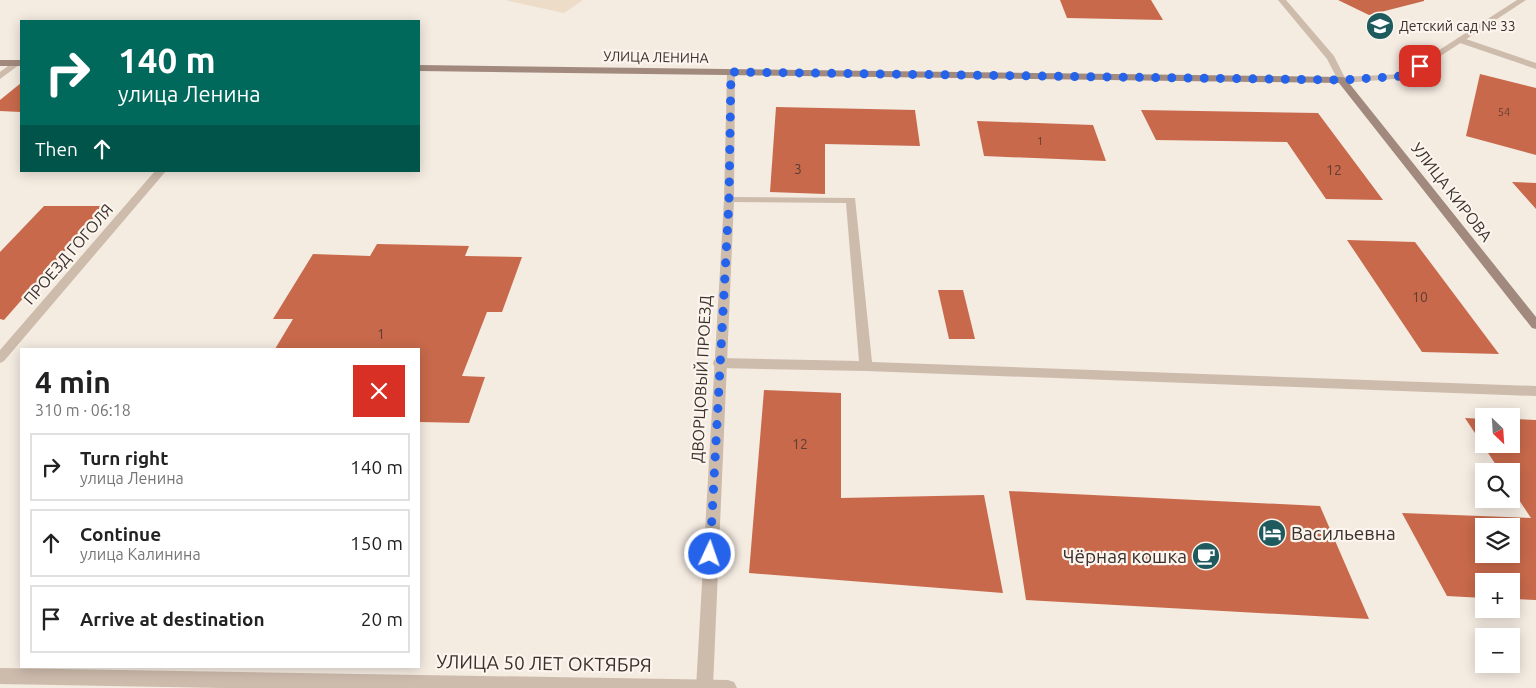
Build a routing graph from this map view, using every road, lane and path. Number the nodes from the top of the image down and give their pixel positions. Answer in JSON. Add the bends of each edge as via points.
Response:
{"nodes":[{"id":1,"x":1282,"y":0,"type":"edge"},
{"id":2,"x":1522,"y":0,"type":"edge"},
{"id":3,"x":1460,"y":40,"type":"junction"},
{"id":4,"x":0,"y":63,"type":"edge"},
{"id":5,"x":18,"y":63,"type":"edge"},
{"id":6,"x":1536,"y":66,"type":"edge"},
{"id":7,"x":420,"y":68,"type":"edge"},
{"id":8,"x":731,"y":72,"type":"junction"},
{"id":9,"x":0,"y":76,"type":"edge"},
{"id":10,"x":1342,"y":80,"type":"junction"},
{"id":11,"x":159,"y":172,"type":"edge"},
{"id":12,"x":729,"y":200,"type":"junction"},
{"id":13,"x":1536,"y":325,"type":"edge"},
{"id":14,"x":0,"y":358,"type":"edge"},
{"id":15,"x":719,"y":363,"type":"junction"},
{"id":16,"x":866,"y":366,"type":"junction"},
{"id":17,"x":1536,"y":391,"type":"edge"},
{"id":18,"x":0,"y":676,"type":"edge"},
{"id":19,"x":704,"y":687,"type":"edge"},
{"id":20,"x":728,"y":688,"type":"edge"}],
"edges":[{"from":1,"to":10,"type":"street","via":[[1330,58]]},
{"from":2,"to":3,"type":"street"},
{"from":3,"to":6,"type":"street"},
{"from":3,"to":10,"type":"street","via":[[1404,76]]},
{"from":4,"to":5,"type":"main road"},
{"from":5,"to":9,"type":"street"},
{"from":7,"to":8,"type":"main road","name":"УЛИЦА ЛЕНИНА"},
{"from":8,"to":10,"type":"main road","name":"УЛИЦА ЛЕНИНА"},
{"from":8,"to":12,"type":"street","name":"ДВОРЦОВЫЙ ПРОЕЗД"},
{"from":10,"to":13,"type":"main road","name":"УЛИЦА КИРОВА"},
{"from":11,"to":14,"type":"street","name":"ПРОЕЗД ГОГОЛЯ"},
{"from":12,"to":15,"type":"street","name":"ДВОРЦОВЫЙ ПРОЕЗД"},
{"from":12,"to":16,"type":"street","via":[[851,200]]},
{"from":15,"to":16,"type":"street"},
{"from":15,"to":19,"type":"street","name":"ДВОРЦОВЫЙ ПРОЕЗД"},
{"from":16,"to":17,"type":"street"},
{"from":18,"to":19,"type":"street","name":"УЛИЦА 50 ЛЕТ ОКТЯБРЯ"},
{"from":19,"to":20,"type":"street","name":"УЛИЦА 50 ЛЕТ ОКТЯБРЯ"}]}
